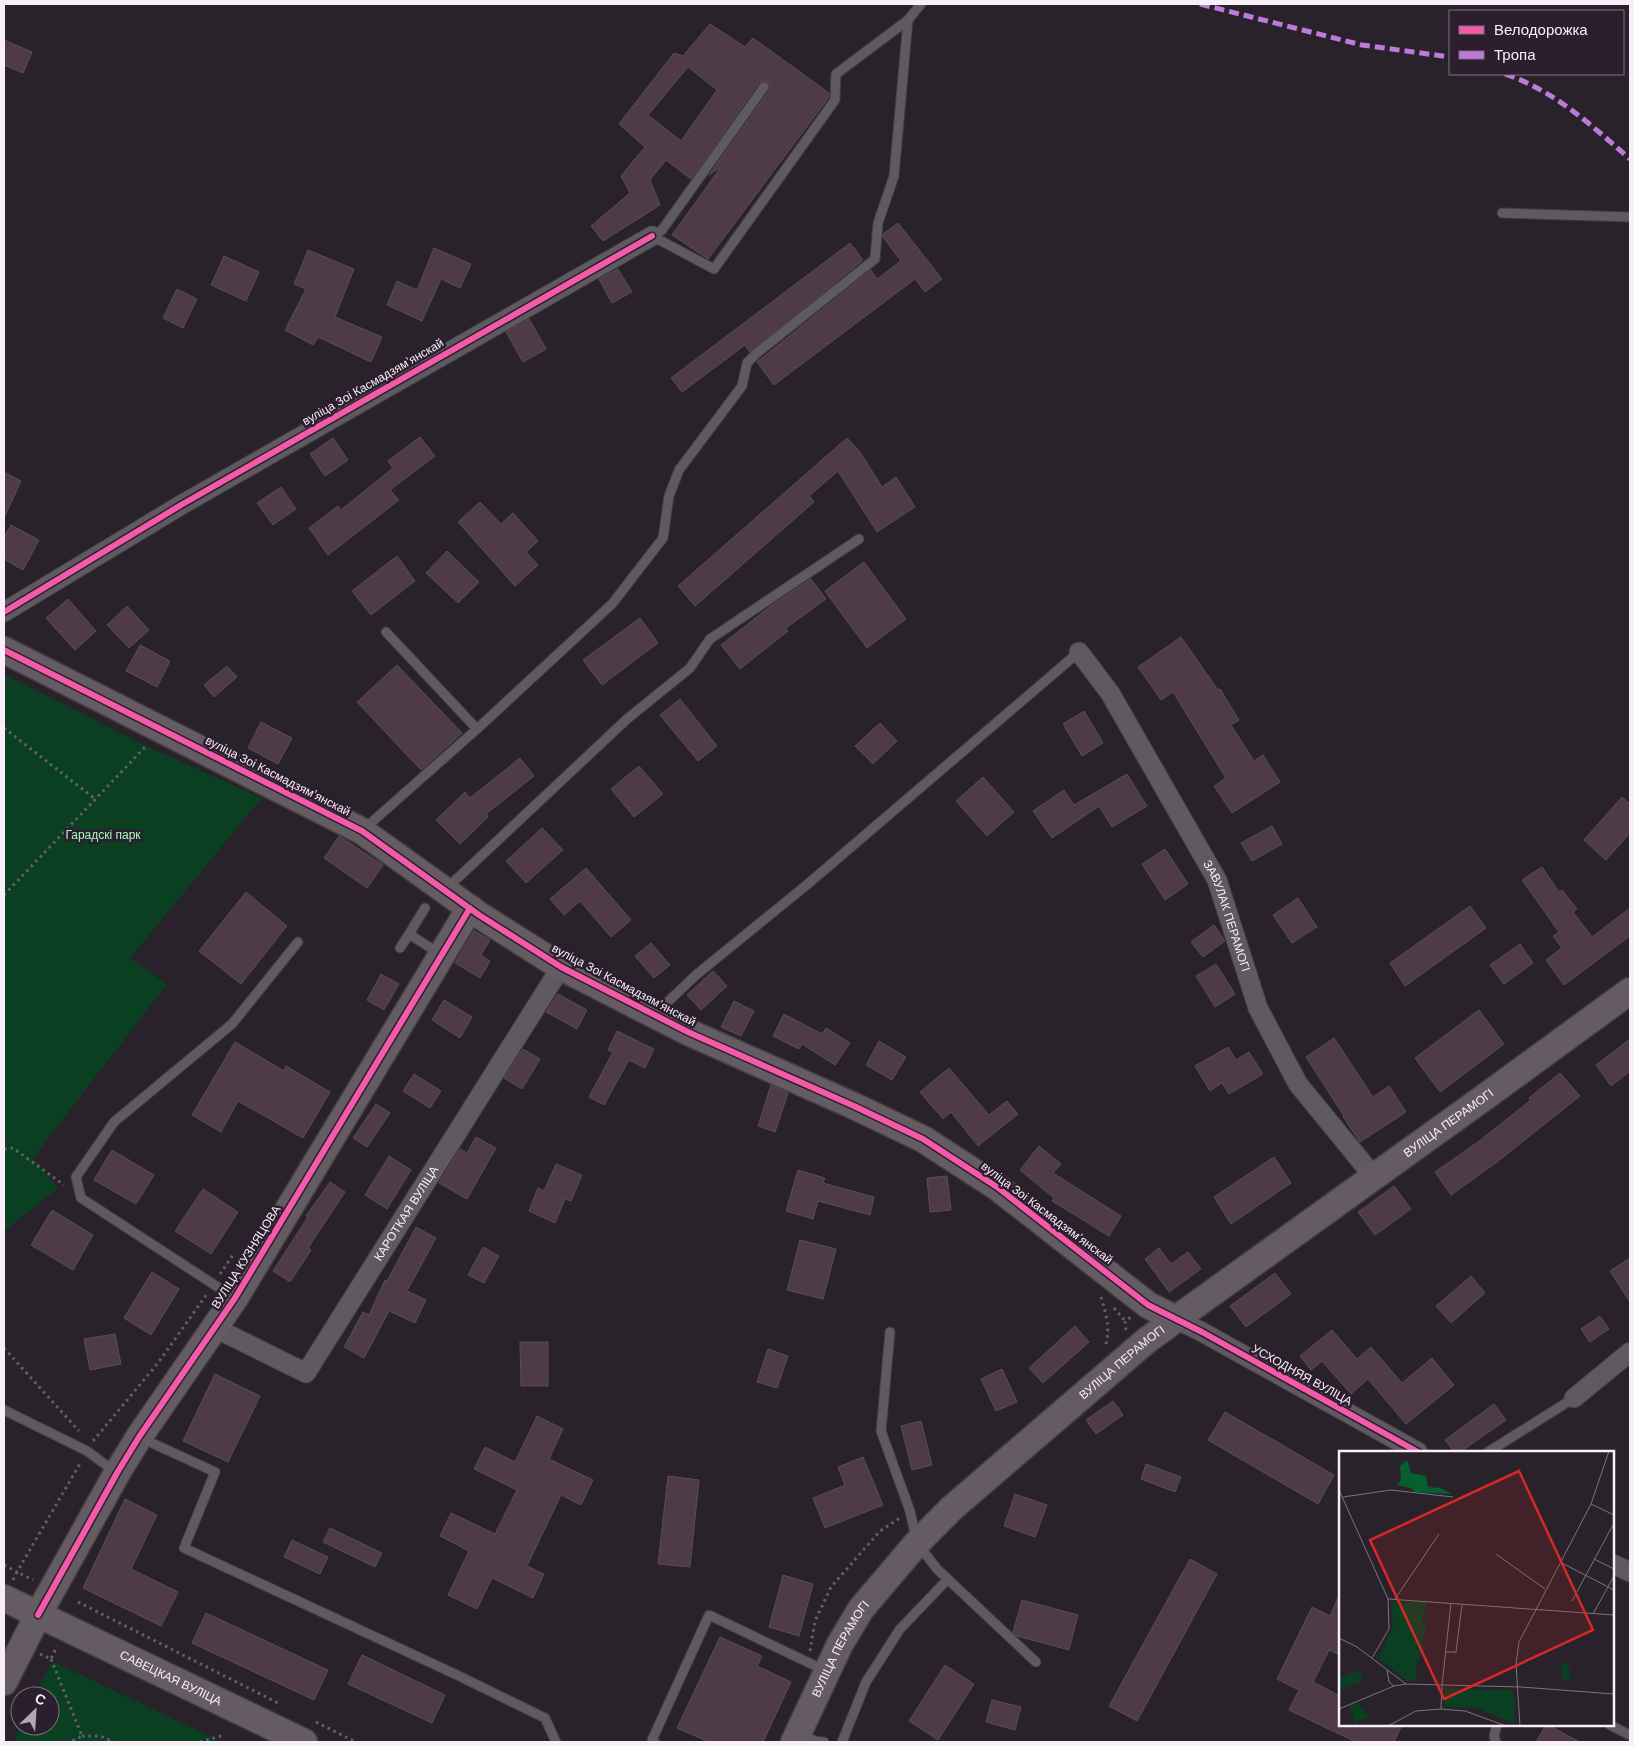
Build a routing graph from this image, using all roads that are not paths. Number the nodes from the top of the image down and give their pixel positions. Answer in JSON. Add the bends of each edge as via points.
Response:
{"nodes":[{"id":1,"x":921,"y":4,"type":"edge"},
{"id":2,"x":908,"y":20,"type":"junction"},
{"id":3,"x":764,"y":87,"type":"dead end"},
{"id":4,"x":1502,"y":213,"type":"dead end"},
{"id":5,"x":1630,"y":217,"type":"edge"},
{"id":6,"x":652,"y":236,"type":"junction"},
{"id":7,"x":859,"y":539,"type":"dead end"},
{"id":8,"x":4,"y":612,"type":"edge"},
{"id":9,"x":386,"y":632,"type":"dead end"},
{"id":10,"x":4,"y":650,"type":"edge"},
{"id":11,"x":1079,"y":652,"type":"joint"},
{"id":12,"x":477,"y":729,"type":"junction"},
{"id":13,"x":362,"y":831,"type":"junction"},
{"id":14,"x":445,"y":890,"type":"junction"},
{"id":15,"x":425,"y":908,"type":"dead end"},
{"id":16,"x":470,"y":908,"type":"junction"},
{"id":17,"x":409,"y":934,"type":"junction"},
{"id":18,"x":298,"y":942,"type":"dead end"},
{"id":19,"x":400,"y":948,"type":"dead end"},
{"id":20,"x":442,"y":955,"type":"junction"},
{"id":21,"x":561,"y":967,"type":"junction"},
{"id":22,"x":1628,"y":998,"type":"edge"},
{"id":23,"x":655,"y":1015,"type":"junction"},
{"id":24,"x":1374,"y":1177,"type":"junction"},
{"id":25,"x":235,"y":1298,"type":"junction"},
{"id":26,"x":1176,"y":1319,"type":"junction"},
{"id":27,"x":215,"y":1328,"type":"junction"},
{"id":28,"x":890,"y":1332,"type":"dead end"},
{"id":29,"x":1630,"y":1352,"type":"edge"},
{"id":30,"x":1574,"y":1398,"type":"joint"},
{"id":31,"x":4,"y":1410,"type":"edge"},
{"id":32,"x":139,"y":1437,"type":"junction"},
{"id":33,"x":1416,"y":1451,"type":"edge"},
{"id":34,"x":1490,"y":1451,"type":"edge"},
{"id":35,"x":117,"y":1473,"type":"junction"},
{"id":36,"x":917,"y":1543,"type":"junction"},
{"id":37,"x":1614,"y":1564,"type":"edge"},
{"id":38,"x":1630,"y":1572,"type":"edge"},
{"id":39,"x":948,"y":1579,"type":"junction"},
{"id":40,"x":4,"y":1598,"type":"edge"},
{"id":41,"x":38,"y":1615,"type":"junction"},
{"id":42,"x":1036,"y":1662,"type":"dead end"},
{"id":43,"x":827,"y":1671,"type":"junction"},
{"id":44,"x":4,"y":1682,"type":"edge"},
{"id":45,"x":1497,"y":1726,"type":"edge"},
{"id":46,"x":1612,"y":1726,"type":"edge"},
{"id":47,"x":308,"y":1731,"type":"edge"},
{"id":48,"x":1630,"y":1735,"type":"edge"},
{"id":49,"x":796,"y":1737,"type":"edge"},
{"id":50,"x":556,"y":1742,"type":"edge"},
{"id":51,"x":655,"y":1742,"type":"edge"},
{"id":52,"x":824,"y":1742,"type":"edge"},
{"id":53,"x":842,"y":1742,"type":"edge"},
{"id":54,"x":1496,"y":1742,"type":"edge"}],
"edges":[{"from":1,"to":2,"type":"lane"},
{"from":2,"to":6,"type":"lane","via":[[836,74],[835,100],[714,269]]},
{"from":2,"to":12,"type":"lane","via":[[894,176],[878,223],[875,259],[747,364],[742,386],[679,470],[669,496],[662,538],[612,604]]},
{"from":3,"to":6,"type":"lane","via":[[662,230]]},
{"from":4,"to":5,"type":"lane"},
{"from":6,"to":8,"type":"street","name":"вуліца Зоі Касмадзямʼянскай","via":[[181,505]]},
{"from":7,"to":14,"type":"lane","via":[[710,639],[690,668],[626,719]]},
{"from":9,"to":12,"type":"lane"},
{"from":10,"to":13,"type":"street","name":"вуліца Зоі Касмадзямʼянскай"},
{"from":11,"to":23,"type":"lane","via":[[809,883],[696,975]]},
{"from":11,"to":24,"type":"street","name":"ЗАВУЛАК ПЕРАМОГІ","via":[[1110,693],[1216,880],[1258,1008],[1298,1084]]},
{"from":12,"to":13,"type":"lane"},
{"from":13,"to":14,"type":"street","name":"вуліца Зоі Касмадзямʼянскай"},
{"from":14,"to":16,"type":"street","name":"вуліца Зоі Касмадзямʼянскай"},
{"from":15,"to":17,"type":"lane"},
{"from":16,"to":20,"type":"street","name":"ВУЛІЦА КУЗНЯЦОВА"},
{"from":16,"to":21,"type":"street","name":"вуліца Зоі Касмадзямʼянскай"},
{"from":17,"to":19,"type":"lane"},
{"from":17,"to":20,"type":"lane"},
{"from":18,"to":25,"type":"lane","via":[[232,1024],[114,1122],[76,1177],[81,1198]]},
{"from":20,"to":25,"type":"street","name":"ВУЛІЦА КУЗНЯЦОВА"},
{"from":21,"to":23,"type":"street","name":"вуліца Зоі Касмадзямʼянскай"},
{"from":21,"to":27,"type":"street","name":"КАРОТКАЯ ВУЛІЦА","via":[[306,1373]]},
{"from":22,"to":24,"type":"street","name":"ВУЛІЦА ПЕРАМОГІ"},
{"from":23,"to":26,"type":"street","name":"вуліца Зоі Касмадзямʼянскай","via":[[923,1139],[997,1187],[1148,1304]]},
{"from":24,"to":26,"type":"street","name":"ВУЛІЦА ПЕРАМОГІ"},
{"from":25,"to":27,"type":"street","name":"ВУЛІЦА КУЗНЯЦОВА"},
{"from":26,"to":33,"type":"street","name":"УСХОДНЯЯ ВУЛІЦА"},
{"from":26,"to":36,"type":"street","name":"ВУЛІЦА ПЕРАМОГІ","via":[[952,1508]]},
{"from":27,"to":32,"type":"street","name":"ВУЛІЦА КУЗНЯЦОВА"},
{"from":28,"to":36,"type":"lane","via":[[881,1431],[910,1511]]},
{"from":29,"to":30,"type":"street"},
{"from":30,"to":34,"type":"lane"},
{"from":31,"to":35,"type":"lane","via":[[87,1452]]},
{"from":32,"to":35,"type":"street","name":"ВУЛІЦА КУЗНЯЦОВА"},
{"from":32,"to":50,"type":"lane","via":[[215,1472],[184,1548],[545,1718]]},
{"from":35,"to":41,"type":"street","name":"ВУЛІЦА КУЗНЯЦОВА"},
{"from":36,"to":39,"type":"lane"},
{"from":36,"to":43,"type":"street","name":"ВУЛІЦА ПЕРАМОГІ","via":[[861,1609]]},
{"from":37,"to":38,"type":"street"},
{"from":39,"to":42,"type":"lane"},
{"from":39,"to":53,"type":"lane","via":[[900,1629],[866,1682]]},
{"from":40,"to":41,"type":"street","name":"САВЕЦКАЯ ВУЛІЦА"},
{"from":41,"to":44,"type":"street","name":"ВУЛІЦА КУЗНЯЦОВА"},
{"from":41,"to":47,"type":"street","name":"САВЕЦКАЯ ВУЛІЦА"},
{"from":43,"to":49,"type":"street","name":"ВУЛІЦА ПЕРАМОГІ"},
{"from":43,"to":51,"type":"lane","via":[[709,1615],[652,1740]]},
{"from":45,"to":54,"type":"lane"},
{"from":46,"to":48,"type":"lane"},
{"from":49,"to":52,"type":"lane"}]}
